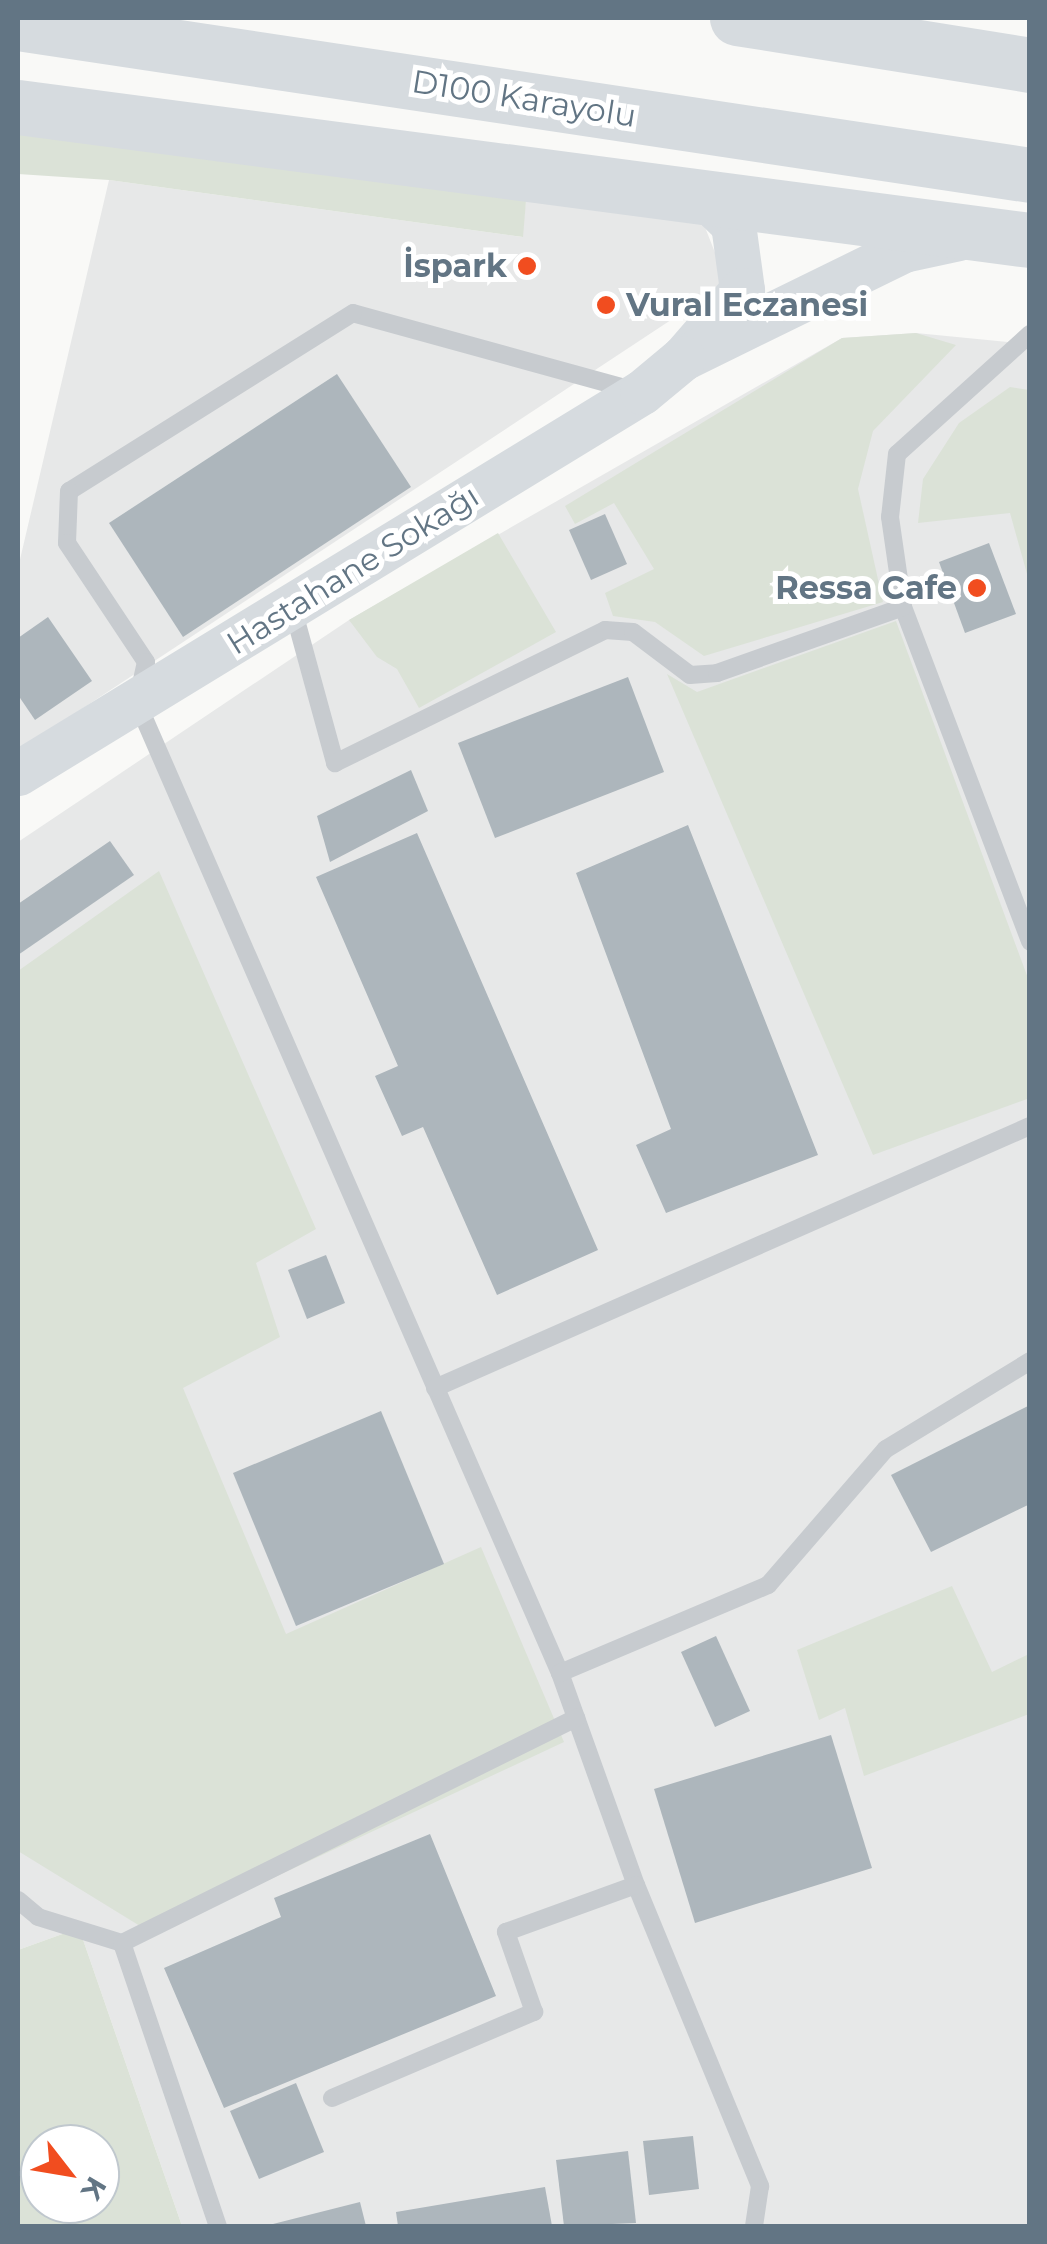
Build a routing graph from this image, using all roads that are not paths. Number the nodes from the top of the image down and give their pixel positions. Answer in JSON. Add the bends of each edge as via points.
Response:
{"nodes":[{"id":1,"x":736,"y":18,"type":"edge"},
{"id":2,"x":18,"y":23,"type":"edge"},
{"id":3,"x":1030,"y":65,"type":"edge"},
{"id":4,"x":27,"y":107,"type":"edge"},
{"id":5,"x":1030,"y":175,"type":"edge"},
{"id":6,"x":706,"y":198,"type":"junction"},
{"id":7,"x":1004,"y":237,"type":"edge"},
{"id":8,"x":1030,"y":334,"type":"edge"},
{"id":9,"x":683,"y":358,"type":"junction"},
{"id":10,"x":642,"y":392,"type":"junction"},
{"id":11,"x":292,"y":607,"type":"junction"},
{"id":12,"x":904,"y":607,"type":"junction"},
{"id":13,"x":137,"y":702,"type":"junction"},
{"id":14,"x":18,"y":773,"type":"edge"},
{"id":15,"x":1030,"y":942,"type":"edge"},
{"id":16,"x":1030,"y":1126,"type":"edge"},
{"id":17,"x":1030,"y":1361,"type":"edge"},
{"id":18,"x":435,"y":1388,"type":"junction"},
{"id":19,"x":560,"y":1673,"type":"junction"},
{"id":20,"x":576,"y":1718,"type":"junction"},
{"id":21,"x":636,"y":1884,"type":"junction"},
{"id":22,"x":18,"y":1900,"type":"edge"},
{"id":23,"x":122,"y":1943,"type":"junction"},
{"id":24,"x":332,"y":2098,"type":"dead end"},
{"id":25,"x":218,"y":2226,"type":"edge"},
{"id":26,"x":754,"y":2226,"type":"edge"}],
"edges":[{"from":1,"to":3,"type":"highway"},
{"from":2,"to":5,"type":"highway","name":"D100 Karayolu"},
{"from":4,"to":6,"type":"highway"},
{"from":6,"to":7,"type":"highway"},
{"from":6,"to":9,"type":"street","name":"Hastahane Sokağı","via":[[733,224],[742,290]]},
{"from":7,"to":9,"type":"street","name":"Hastahane Sokağı","via":[[903,250]]},
{"from":8,"to":12,"type":"lane","via":[[897,454],[890,517]]},
{"from":9,"to":10,"type":"street","name":"Hastahane Sokağı"},
{"from":10,"to":11,"type":"street","name":"Hastahane Sokağı"},
{"from":10,"to":13,"type":"lane","via":[[353,313],[69,490],[67,543],[146,662]]},
{"from":11,"to":12,"type":"lane","via":[[335,763],[606,630],[633,632],[690,674],[718,673]]},
{"from":11,"to":13,"type":"street","name":"Hastahane Sokağı"},
{"from":12,"to":15,"type":"lane"},
{"from":13,"to":14,"type":"street","name":"Hastahane Sokağı"},
{"from":13,"to":18,"type":"lane"},
{"from":16,"to":18,"type":"lane"},
{"from":17,"to":19,"type":"lane","via":[[886,1449],[768,1585]]},
{"from":18,"to":19,"type":"lane"},
{"from":19,"to":20,"type":"lane"},
{"from":20,"to":21,"type":"lane"},
{"from":20,"to":23,"type":"lane"},
{"from":21,"to":24,"type":"lane","via":[[506,1932],[534,2012]]},
{"from":21,"to":26,"type":"lane","via":[[760,2186]]},
{"from":22,"to":23,"type":"lane","via":[[38,1917]]},
{"from":23,"to":25,"type":"lane"}]}
